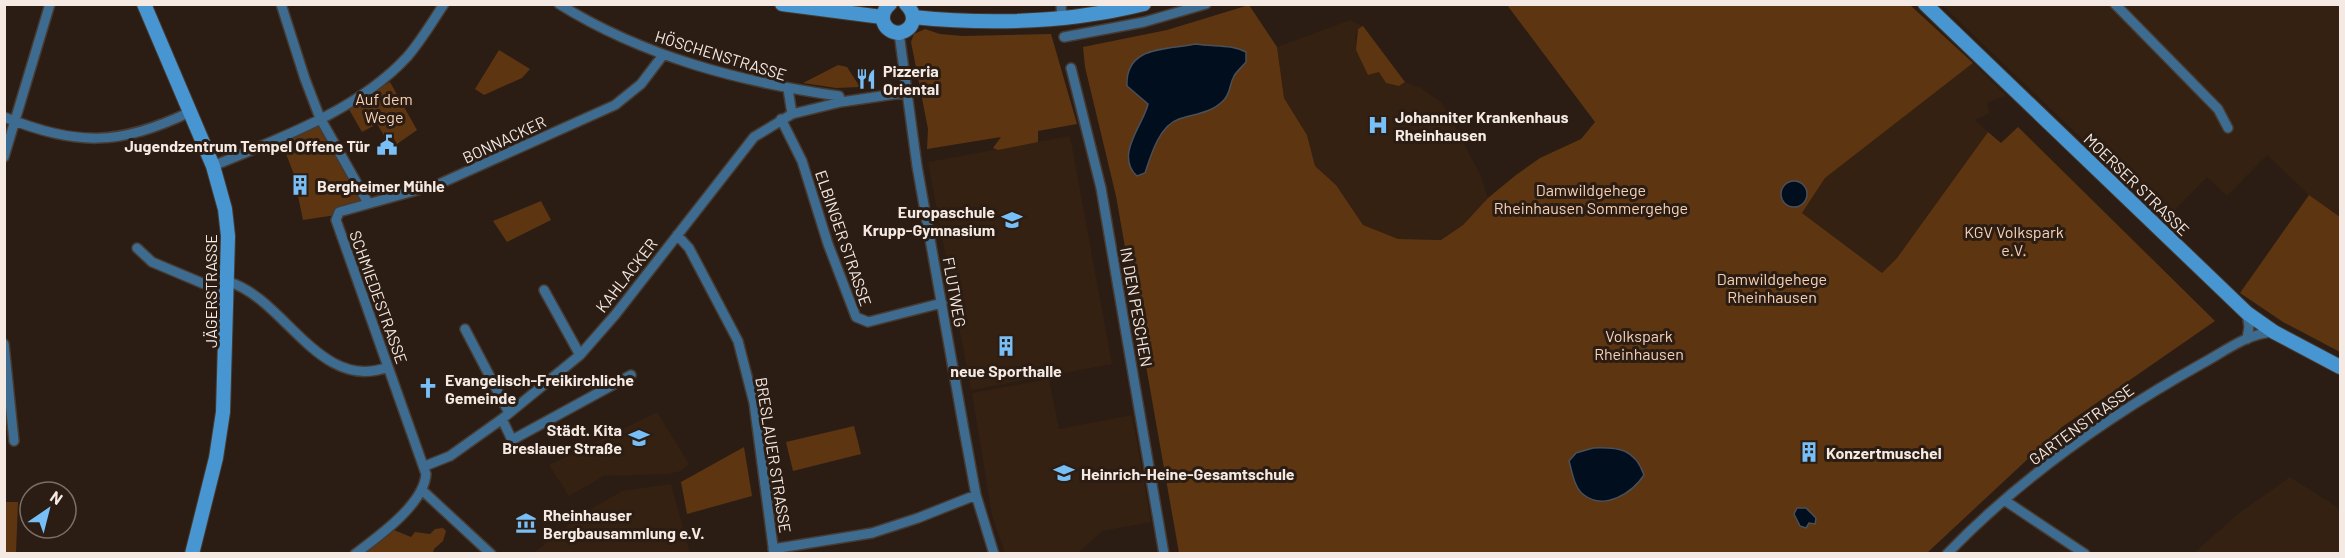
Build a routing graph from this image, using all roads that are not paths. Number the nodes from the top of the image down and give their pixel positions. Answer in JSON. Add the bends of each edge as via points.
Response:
{"nodes":[{"id":1,"x":50,"y":4,"type":"edge"},
{"id":2,"x":144,"y":4,"type":"edge"},
{"id":3,"x":281,"y":4,"type":"edge"},
{"id":4,"x":444,"y":4,"type":"edge"},
{"id":5,"x":559,"y":4,"type":"edge"},
{"id":6,"x":782,"y":4,"type":"edge"},
{"id":7,"x":890,"y":4,"type":"edge"},
{"id":8,"x":906,"y":4,"type":"edge"},
{"id":9,"x":1061,"y":4,"type":"edge"},
{"id":10,"x":1143,"y":4,"type":"edge"},
{"id":11,"x":1206,"y":4,"type":"edge"},
{"id":12,"x":1925,"y":4,"type":"edge"},
{"id":13,"x":2115,"y":4,"type":"edge"},
{"id":14,"x":882,"y":17,"type":"junction"},
{"id":15,"x":913,"y":17,"type":"junction"},
{"id":16,"x":1062,"y":20,"type":"junction"},
{"id":17,"x":900,"y":33,"type":"junction"},
{"id":18,"x":1064,"y":37,"type":"dead end"},
{"id":19,"x":663,"y":55,"type":"junction"},
{"id":20,"x":1071,"y":68,"type":"dead end"},
{"id":21,"x":788,"y":89,"type":"junction"},
{"id":22,"x":909,"y":92,"type":"junction"},
{"id":23,"x":841,"y":102,"type":"junction"},
{"id":24,"x":190,"y":112,"type":"junction"},
{"id":25,"x":792,"y":114,"type":"junction"},
{"id":26,"x":4,"y":117,"type":"edge"},
{"id":27,"x":320,"y":118,"type":"junction"},
{"id":28,"x":781,"y":119,"type":"junction"},
{"id":29,"x":15,"y":121,"type":"junction"},
{"id":30,"x":2228,"y":128,"type":"dead end"},
{"id":31,"x":4,"y":157,"type":"edge"},
{"id":32,"x":213,"y":166,"type":"junction"},
{"id":33,"x":368,"y":203,"type":"junction"},
{"id":34,"x":336,"y":215,"type":"joint"},
{"id":35,"x":677,"y":235,"type":"junction"},
{"id":36,"x":137,"y":248,"type":"dead end"},
{"id":37,"x":229,"y":288,"type":"junction"},
{"id":38,"x":544,"y":291,"type":"dead end"},
{"id":39,"x":942,"y":303,"type":"junction"},
{"id":40,"x":2247,"y":314,"type":"junction"},
{"id":41,"x":465,"y":329,"type":"dead end"},
{"id":42,"x":2274,"y":332,"type":"junction"},
{"id":43,"x":2247,"y":339,"type":"junction"},
{"id":44,"x":4,"y":344,"type":"edge"},
{"id":45,"x":580,"y":355,"type":"junction"},
{"id":46,"x":388,"y":367,"type":"junction"},
{"id":47,"x":2340,"y":367,"type":"edge"},
{"id":48,"x":631,"y":375,"type":"dead end"},
{"id":49,"x":505,"y":416,"type":"junction"},
{"id":50,"x":14,"y":441,"type":"dead end"},
{"id":51,"x":425,"y":466,"type":"junction"},
{"id":52,"x":423,"y":491,"type":"junction"},
{"id":53,"x":976,"y":495,"type":"junction"},
{"id":54,"x":2004,"y":500,"type":"junction"},
{"id":55,"x":774,"y":551,"type":"edge"},
{"id":56,"x":2082,"y":553,"type":"edge"},
{"id":57,"x":192,"y":554,"type":"edge"},
{"id":58,"x":355,"y":554,"type":"edge"},
{"id":59,"x":491,"y":554,"type":"edge"},
{"id":60,"x":994,"y":554,"type":"edge"},
{"id":61,"x":1164,"y":554,"type":"edge"},
{"id":62,"x":1947,"y":554,"type":"edge"}],
"edges":[{"from":1,"to":29,"type":"street"},
{"from":2,"to":24,"type":"street","name":"JÄGERSTRASSE"},
{"from":3,"to":27,"type":"street"},
{"from":4,"to":27,"type":"street","via":[[391,73]]},
{"from":5,"to":19,"type":"street","name":"HÖSCHENSTRASSE","via":[[590,24]]},
{"from":6,"to":14,"type":"street"},
{"from":7,"to":14,"type":"street"},
{"from":8,"to":15,"type":"street"},
{"from":9,"to":16,"type":"street"},
{"from":10,"to":16,"type":"street"},
{"from":11,"to":18,"type":"street","via":[[1144,22]]},
{"from":12,"to":40,"type":"street","name":"MOERSER STRASSE"},
{"from":13,"to":30,"type":"street","via":[[2218,109]]},
{"from":14,"to":17,"type":"street","via":[[889,31]]},
{"from":15,"to":16,"type":"street","via":[[991,22]]},
{"from":15,"to":17,"type":"street","via":[[909,28]]},
{"from":17,"to":22,"type":"street","name":"FLUTWEG"},
{"from":19,"to":21,"type":"street","name":"HÖSCHENSTRASSE"},
{"from":19,"to":33,"type":"street","name":"BONNACKER","via":[[641,84],[615,105],[452,179]]},
{"from":20,"to":61,"type":"street","name":"IN DEN PESCHEN","via":[[1101,188]]},
{"from":21,"to":23,"type":"street","name":"KAHLACKER","via":[[839,96]]},
{"from":21,"to":25,"type":"street","name":"HÖSCHENSTRASSE"},
{"from":22,"to":23,"type":"street","name":"KAHLACKER"},
{"from":22,"to":39,"type":"street","name":"FLUTWEG","via":[[917,166]]},
{"from":23,"to":25,"type":"street","name":"KAHLACKER"},
{"from":24,"to":29,"type":"street","via":[[117,138],[66,137]]},
{"from":24,"to":32,"type":"street","name":"JÄGERSTRASSE"},
{"from":25,"to":28,"type":"street","name":"KAHLACKER"},
{"from":26,"to":29,"type":"street"},
{"from":27,"to":32,"type":"street"},
{"from":27,"to":33,"type":"street"},
{"from":28,"to":35,"type":"street","name":"KAHLACKER","via":[[754,137]]},
{"from":28,"to":39,"type":"street","name":"ELBINGER STRASSE","via":[[802,161],[856,317],[868,322]]},
{"from":29,"to":31,"type":"street"},
{"from":32,"to":37,"type":"street","name":"JÄGERSTRASSE","via":[[225,209]]},
{"from":33,"to":34,"type":"street","name":"BONNACKER"},
{"from":34,"to":46,"type":"street","name":"SCHMIEDESTRASSE"},
{"from":35,"to":45,"type":"street","name":"KAHLACKER"},
{"from":35,"to":55,"type":"street","name":"BRESLAUER STRASSE","via":[[689,248],[738,341],[754,403]]},
{"from":36,"to":37,"type":"street","via":[[152,262]]},
{"from":37,"to":46,"type":"street","via":[[247,290],[331,363],[367,372]]},
{"from":37,"to":57,"type":"street","name":"JÄGERSTRASSE","via":[[222,422]]},
{"from":38,"to":45,"type":"street"},
{"from":39,"to":53,"type":"street","name":"FLUTWEG"},
{"from":40,"to":42,"type":"street","name":"MOERSER STRASSE"},
{"from":40,"to":43,"type":"street"},
{"from":41,"to":49,"type":"street"},
{"from":42,"to":43,"type":"street","name":"GARTENSTRASSE"},
{"from":42,"to":47,"type":"street","name":"MOERSER STRASSE"},
{"from":43,"to":54,"type":"street","name":"GARTENSTRASSE","via":[[2108,419]]},
{"from":44,"to":50,"type":"street"},
{"from":45,"to":49,"type":"street","name":"KAHLACKER"},
{"from":46,"to":51,"type":"street","name":"SCHMIEDESTRASSE"},
{"from":48,"to":49,"type":"street","via":[[512,440]]},
{"from":49,"to":51,"type":"street","name":"KAHLACKER","via":[[450,456]]},
{"from":51,"to":52,"type":"street","name":"SCHMIEDESTRASSE"},
{"from":52,"to":58,"type":"street"},
{"from":52,"to":59,"type":"street"},
{"from":53,"to":55,"type":"street","via":[[872,532]]},
{"from":53,"to":60,"type":"street","name":"FLUTWEG"},
{"from":54,"to":56,"type":"street"},
{"from":54,"to":62,"type":"street","name":"GARTENSTRASSE"}]}
